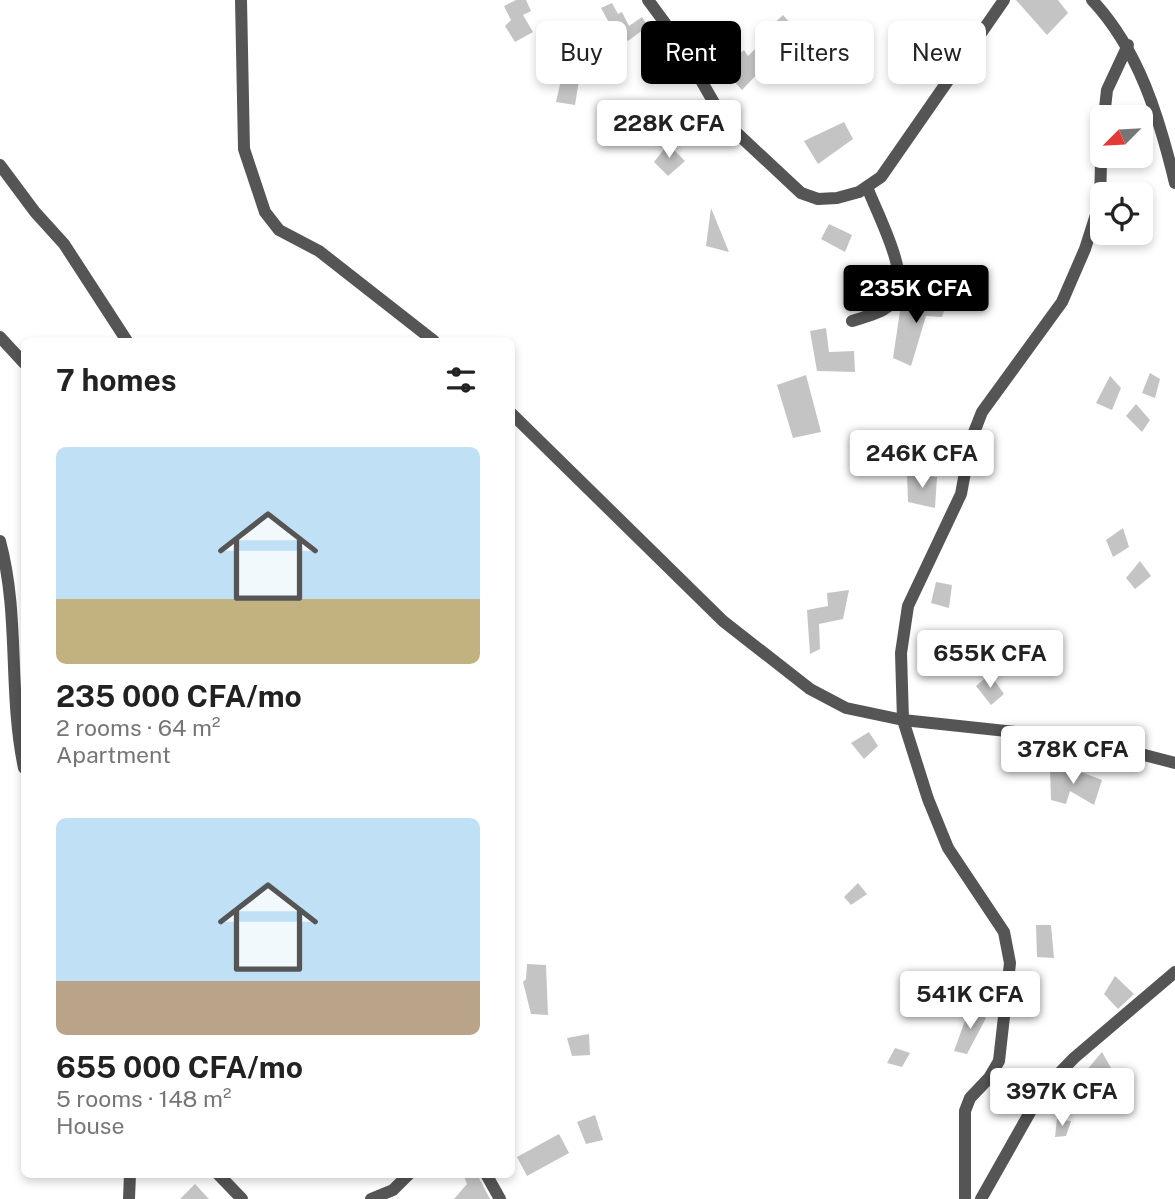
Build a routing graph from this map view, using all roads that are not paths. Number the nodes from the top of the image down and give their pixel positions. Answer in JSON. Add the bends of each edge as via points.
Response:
{"nodes":[{"id":1,"x":241,"y":0,"type":"edge"},
{"id":2,"x":648,"y":0,"type":"edge"},
{"id":3,"x":1004,"y":0,"type":"edge"},
{"id":4,"x":1092,"y":0,"type":"edge"},
{"id":5,"x":1128,"y":45,"type":"junction"},
{"id":6,"x":1105,"y":105,"type":"edge"},
{"id":7,"x":0,"y":165,"type":"edge"},
{"id":8,"x":1101,"y":168,"type":"edge"},
{"id":9,"x":1175,"y":183,"type":"edge"},
{"id":10,"x":867,"y":187,"type":"junction"},
{"id":11,"x":852,"y":321,"type":"dead end"},
{"id":12,"x":0,"y":337,"type":"edge"},
{"id":13,"x":125,"y":338,"type":"edge"},
{"id":14,"x":430,"y":338,"type":"edge"},
{"id":15,"x":21,"y":360,"type":"edge"},
{"id":16,"x":515,"y":416,"type":"edge"},
{"id":17,"x":0,"y":541,"type":"edge"},
{"id":18,"x":903,"y":720,"type":"junction"},
{"id":19,"x":21,"y":746,"type":"edge"},
{"id":20,"x":1175,"y":763,"type":"edge"},
{"id":21,"x":1175,"y":972,"type":"edge"},
{"id":22,"x":131,"y":1178,"type":"edge"},
{"id":23,"x":222,"y":1178,"type":"edge"},
{"id":24,"x":405,"y":1178,"type":"edge"},
{"id":25,"x":488,"y":1178,"type":"edge"},
{"id":26,"x":129,"y":1199,"type":"edge"},
{"id":27,"x":242,"y":1199,"type":"edge"},
{"id":28,"x":371,"y":1199,"type":"edge"},
{"id":29,"x":500,"y":1199,"type":"edge"},
{"id":30,"x":965,"y":1199,"type":"edge"},
{"id":31,"x":981,"y":1199,"type":"edge"}],
"edges":[{"from":1,"to":14,"type":"street","via":[[244,149],[265,212],[279,230],[319,251]]},
{"from":2,"to":10,"type":"street","via":[[679,42],[724,122],[801,193],[818,199],[837,198]]},
{"from":3,"to":10,"type":"street","via":[[881,177]]},
{"from":4,"to":5,"type":"street"},
{"from":5,"to":6,"type":"street","via":[[1107,90]]},
{"from":5,"to":9,"type":"street","via":[[1166,145]]},
{"from":7,"to":13,"type":"street","via":[[64,244]]},
{"from":8,"to":18,"type":"street","via":[[1100,202],[1062,302],[982,411],[971,440],[961,494],[908,606],[901,653]]},
{"from":10,"to":11,"type":"street","via":[[901,283],[897,298],[883,311]]},
{"from":12,"to":15,"type":"street"},
{"from":16,"to":18,"type":"street","via":[[723,621],[810,689],[846,708]]},
{"from":17,"to":19,"type":"street","via":[[8,569],[13,686]]},
{"from":18,"to":20,"type":"street","via":[[1044,735]]},
{"from":18,"to":30,"type":"street","via":[[948,848],[1004,932],[1010,963],[999,1061],[965,1111]]},
{"from":21,"to":31,"type":"street","via":[[1042,1091]]},
{"from":22,"to":26,"type":"street"},
{"from":23,"to":27,"type":"street"},
{"from":24,"to":28,"type":"street","via":[[394,1190]]},
{"from":25,"to":29,"type":"street"}]}
